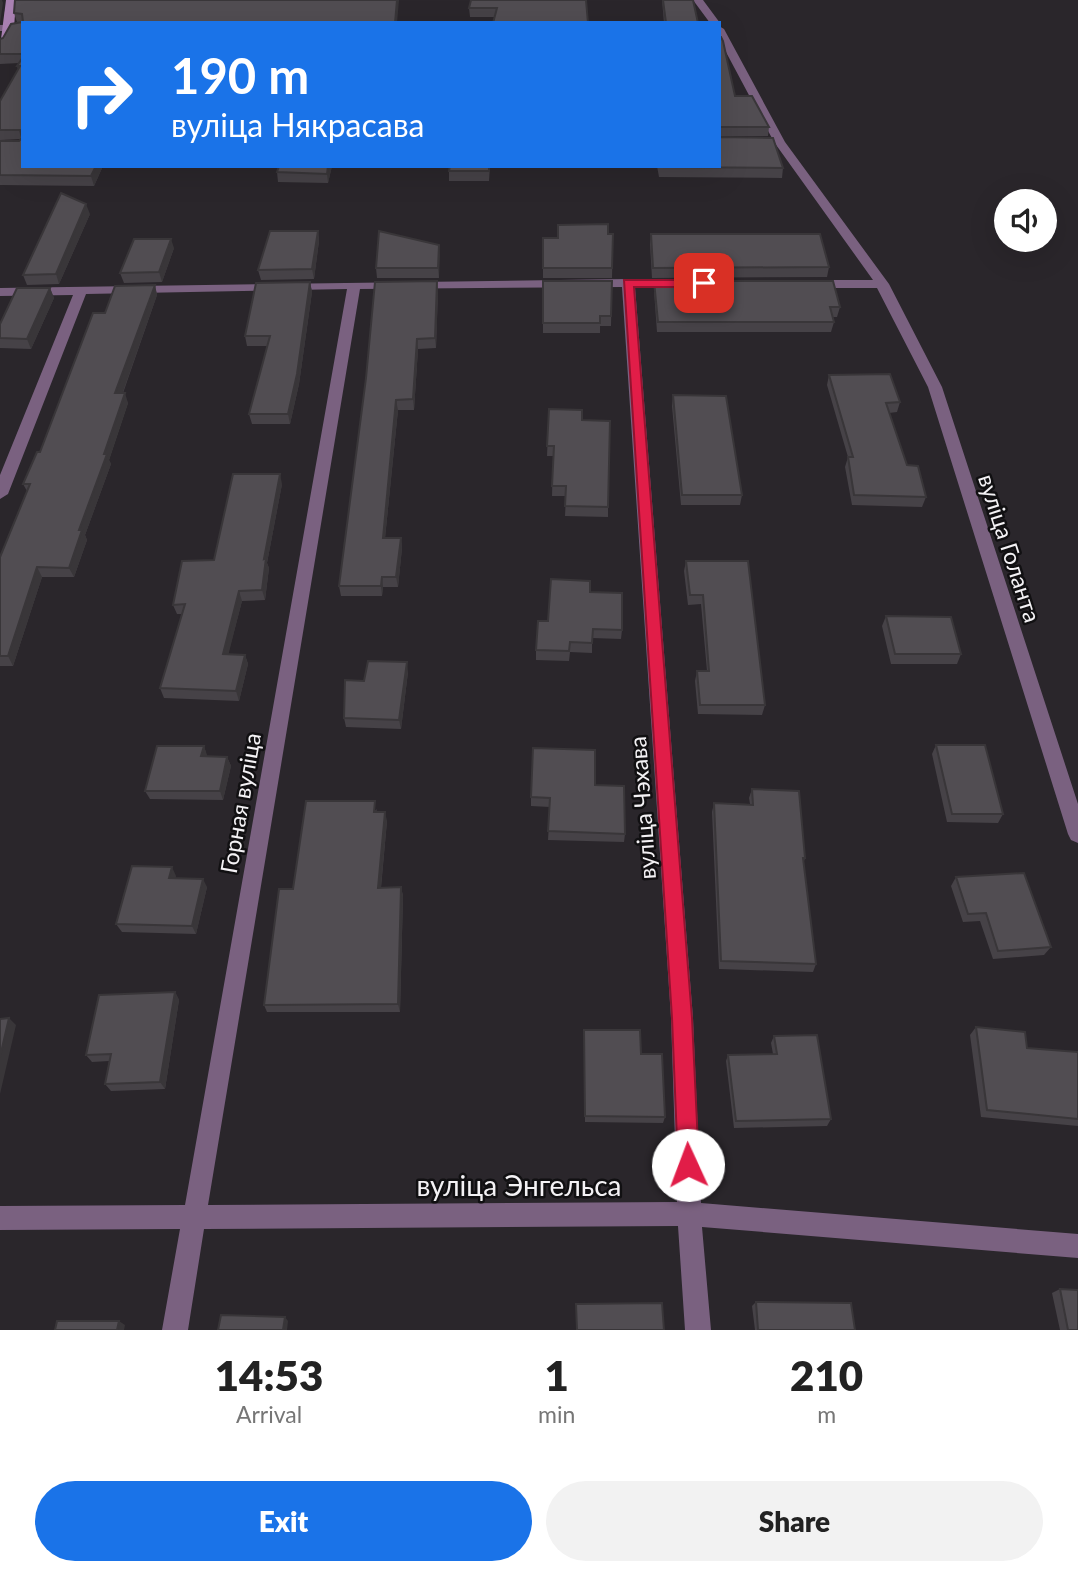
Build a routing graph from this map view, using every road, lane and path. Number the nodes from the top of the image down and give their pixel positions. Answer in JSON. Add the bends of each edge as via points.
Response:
{"nodes":[{"id":1,"x":11,"y":0,"type":"edge"},
{"id":2,"x":698,"y":0,"type":"edge"},
{"id":3,"x":713,"y":21,"type":"edge"},
{"id":4,"x":4,"y":28,"type":"edge"},
{"id":5,"x":721,"y":34,"type":"edge"},
{"id":6,"x":0,"y":44,"type":"edge"},
{"id":7,"x":628,"y":283,"type":"junction"},
{"id":8,"x":695,"y":283,"type":"edge"},
{"id":9,"x":802,"y":284,"type":"edge"},
{"id":10,"x":882,"y":284,"type":"junction"},
{"id":11,"x":354,"y":285,"type":"junction"},
{"id":12,"x":81,"y":290,"type":"junction"},
{"id":13,"x":0,"y":292,"type":"edge"},
{"id":14,"x":0,"y":494,"type":"edge"},
{"id":15,"x":1078,"y":834,"type":"edge"},
{"id":16,"x":690,"y":1214,"type":"junction"},
{"id":17,"x":194,"y":1215,"type":"junction"},
{"id":18,"x":0,"y":1218,"type":"edge"},
{"id":19,"x":1078,"y":1246,"type":"edge"},
{"id":20,"x":175,"y":1330,"type":"edge"},
{"id":21,"x":698,"y":1330,"type":"edge"}],
"edges":[{"from":1,"to":4,"type":"street"},
{"from":2,"to":3,"type":"street","name":"вуліца Голанта"},
{"from":4,"to":6,"type":"street"},
{"from":5,"to":10,"type":"street","name":"вуліца Голанта","via":[[774,142]]},
{"from":7,"to":8,"type":"street"},
{"from":7,"to":11,"type":"street"},
{"from":7,"to":16,"type":"street","name":"вуліца Чэхава","via":[[682,1018]]},
{"from":9,"to":10,"type":"street"},
{"from":10,"to":15,"type":"street","name":"вуліца Голанта","via":[[935,387]]},
{"from":11,"to":12,"type":"street"},
{"from":11,"to":17,"type":"street","name":"Горная вуліца"},
{"from":12,"to":13,"type":"street"},
{"from":12,"to":14,"type":"street"},
{"from":16,"to":17,"type":"street","name":"вуліца Энгельса"},
{"from":16,"to":19,"type":"street","name":"вуліца Энгельса"},
{"from":16,"to":21,"type":"street","name":"вуліца Чэхава"},
{"from":17,"to":18,"type":"street","name":"вуліца Энгельса"},
{"from":17,"to":20,"type":"street","name":"Горная вуліца"}]}
